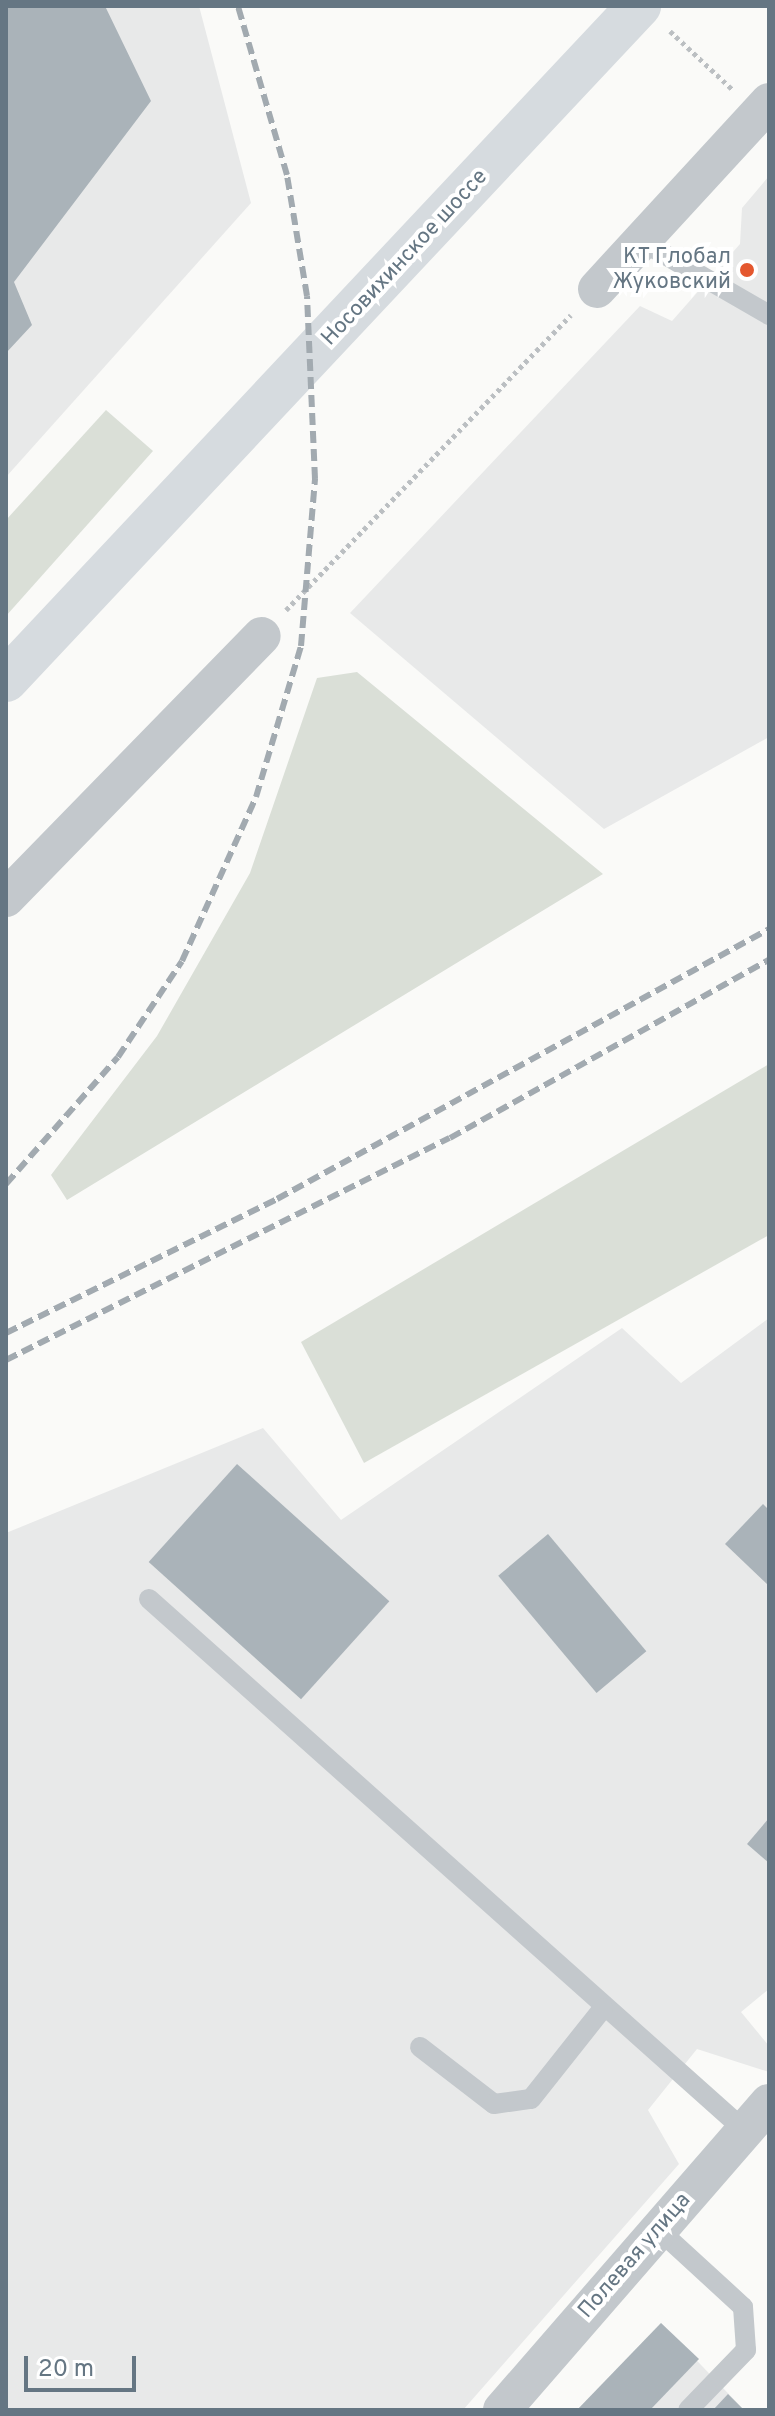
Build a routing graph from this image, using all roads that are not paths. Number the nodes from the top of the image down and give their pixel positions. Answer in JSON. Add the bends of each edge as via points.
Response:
{"nodes":[{"id":1,"x":653,"y":17,"type":"edge"},
{"id":2,"x":753,"y":98,"type":"edge"},
{"id":3,"x":641,"y":241,"type":"junction"},
{"id":4,"x":597,"y":289,"type":"road end"},
{"id":5,"x":769,"y":315,"type":"edge"},
{"id":6,"x":262,"y":636,"type":"road end"},
{"id":7,"x":6,"y":680,"type":"edge"},
{"id":8,"x":6,"y":898,"type":"edge"},
{"id":9,"x":149,"y":1599,"type":"dead end"},
{"id":10,"x":603,"y":2008,"type":"junction"},
{"id":11,"x":420,"y":2047,"type":"dead end"},
{"id":12,"x":756,"y":2116,"type":"edge"},
{"id":13,"x":659,"y":2230,"type":"junction"},
{"id":14,"x":502,"y":2410,"type":"edge"},
{"id":15,"x":688,"y":2410,"type":"edge"}],
"edges":[{"from":1,"to":7,"type":"main road","name":"Носовихинское шоссе","via":[[609,40]]},
{"from":2,"to":3,"type":"street"},
{"from":3,"to":4,"type":"street"},
{"from":3,"to":5,"type":"lane"},
{"from":6,"to":8,"type":"street"},
{"from":9,"to":10,"type":"lane"},
{"from":10,"to":11,"type":"lane","via":[[531,2099],[494,2104]]},
{"from":10,"to":12,"type":"lane"},
{"from":12,"to":13,"type":"street","name":"Полевая улица"},
{"from":13,"to":14,"type":"street","name":"Полевая улица"},
{"from":13,"to":15,"type":"lane","via":[[743,2307],[746,2350]]}]}
